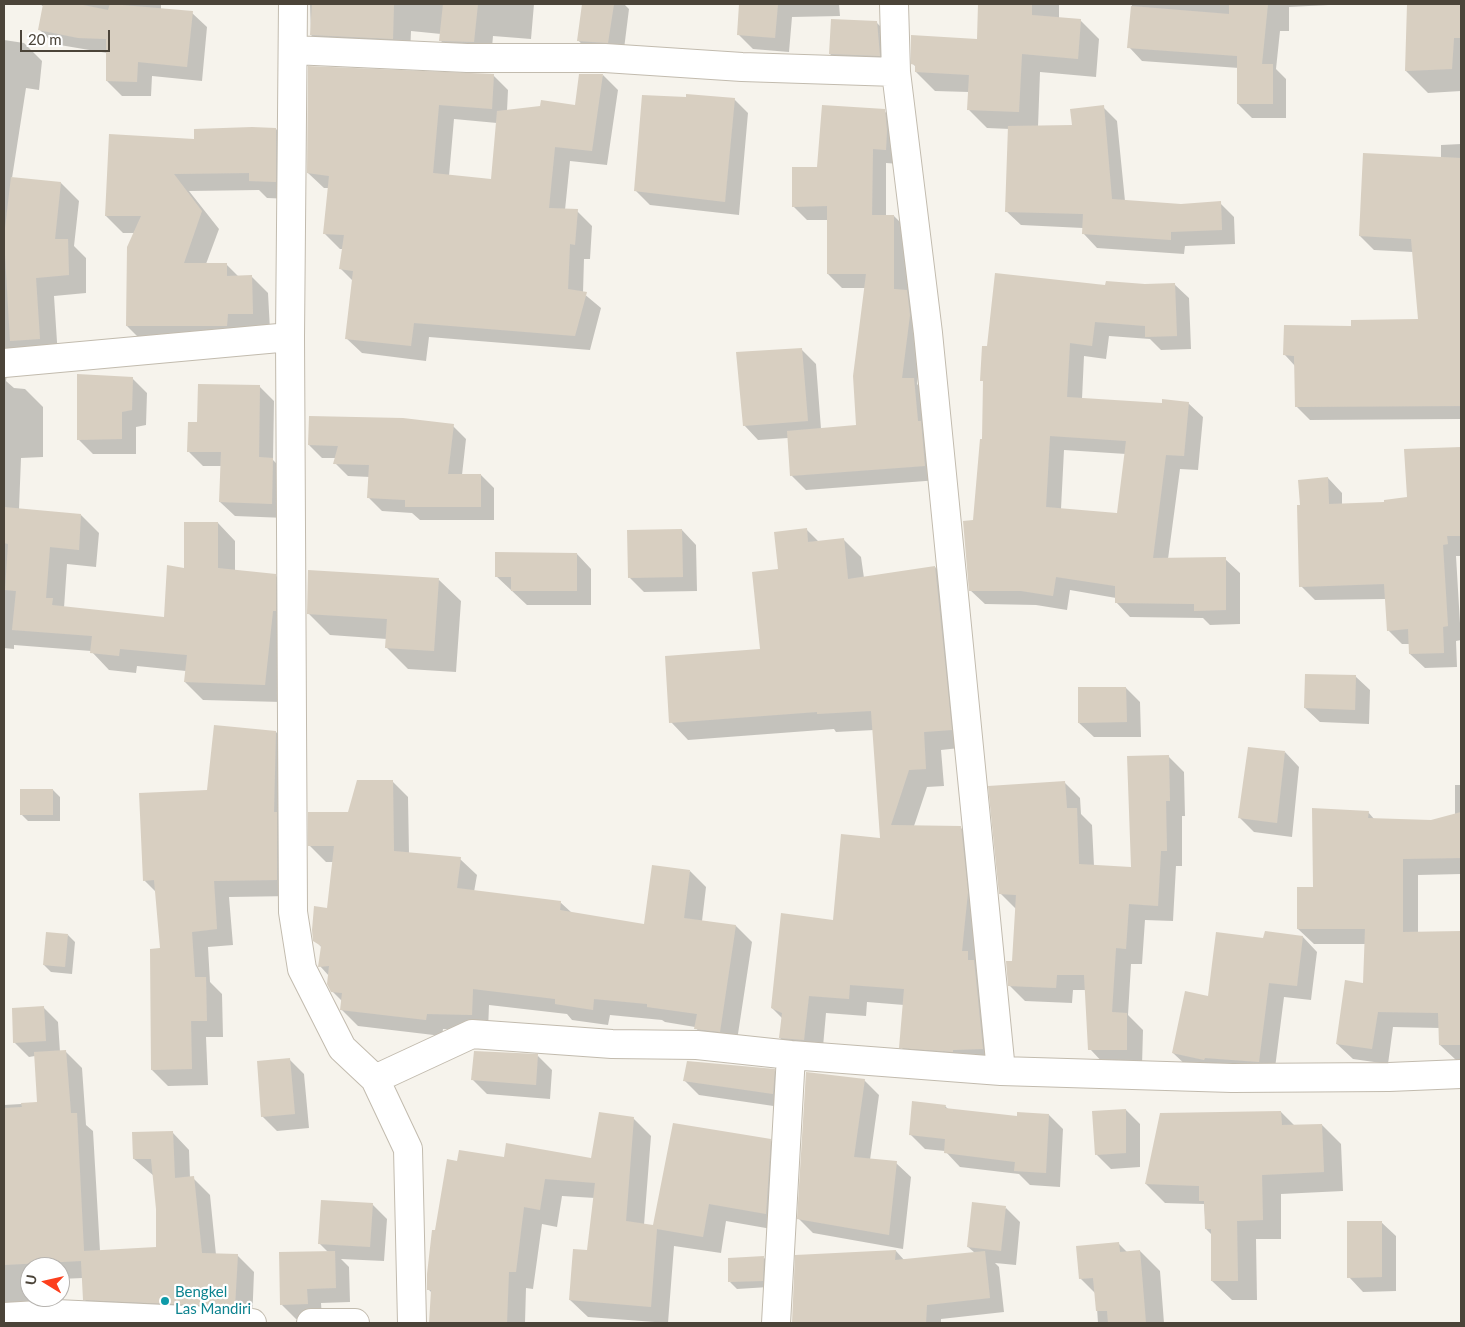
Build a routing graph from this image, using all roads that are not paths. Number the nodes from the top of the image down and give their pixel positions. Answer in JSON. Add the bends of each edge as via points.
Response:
{"nodes":[{"id":1,"x":292,"y":4,"type":"edge"},
{"id":2,"x":894,"y":4,"type":"edge"},
{"id":3,"x":293,"y":50,"type":"junction"},
{"id":4,"x":896,"y":72,"type":"junction"},
{"id":5,"x":290,"y":337,"type":"junction"},
{"id":6,"x":4,"y":363,"type":"edge"},
{"id":7,"x":791,"y":1055,"type":"junction"},
{"id":8,"x":1001,"y":1071,"type":"junction"},
{"id":9,"x":1461,"y":1074,"type":"edge"},
{"id":10,"x":375,"y":1079,"type":"junction"},
{"id":11,"x":4,"y":1317,"type":"edge"},
{"id":12,"x":216,"y":1323,"type":"edge"},
{"id":13,"x":252,"y":1323,"type":"edge"},
{"id":14,"x":311,"y":1323,"type":"edge"},
{"id":15,"x":355,"y":1323,"type":"edge"},
{"id":16,"x":412,"y":1323,"type":"edge"},
{"id":17,"x":776,"y":1323,"type":"edge"}],
"edges":[{"from":1,"to":3,"type":"street"},
{"from":2,"to":4,"type":"street"},
{"from":3,"to":4,"type":"street","via":[[467,58],[605,58]]},
{"from":3,"to":5,"type":"street"},
{"from":4,"to":8,"type":"street","via":[[928,333]]},
{"from":5,"to":6,"type":"street"},
{"from":5,"to":10,"type":"street","via":[[293,912],[302,969],[342,1048]]},
{"from":7,"to":8,"type":"street"},
{"from":7,"to":10,"type":"street","via":[[698,1045],[612,1044],[472,1034]]},
{"from":7,"to":17,"type":"street"},
{"from":8,"to":9,"type":"street","via":[[1232,1078]]},
{"from":10,"to":16,"type":"street","via":[[408,1149]]},
{"from":11,"to":12,"type":"street","via":[[56,1314]]},
{"from":12,"to":13,"type":"street"},
{"from":14,"to":15,"type":"street"}]}
